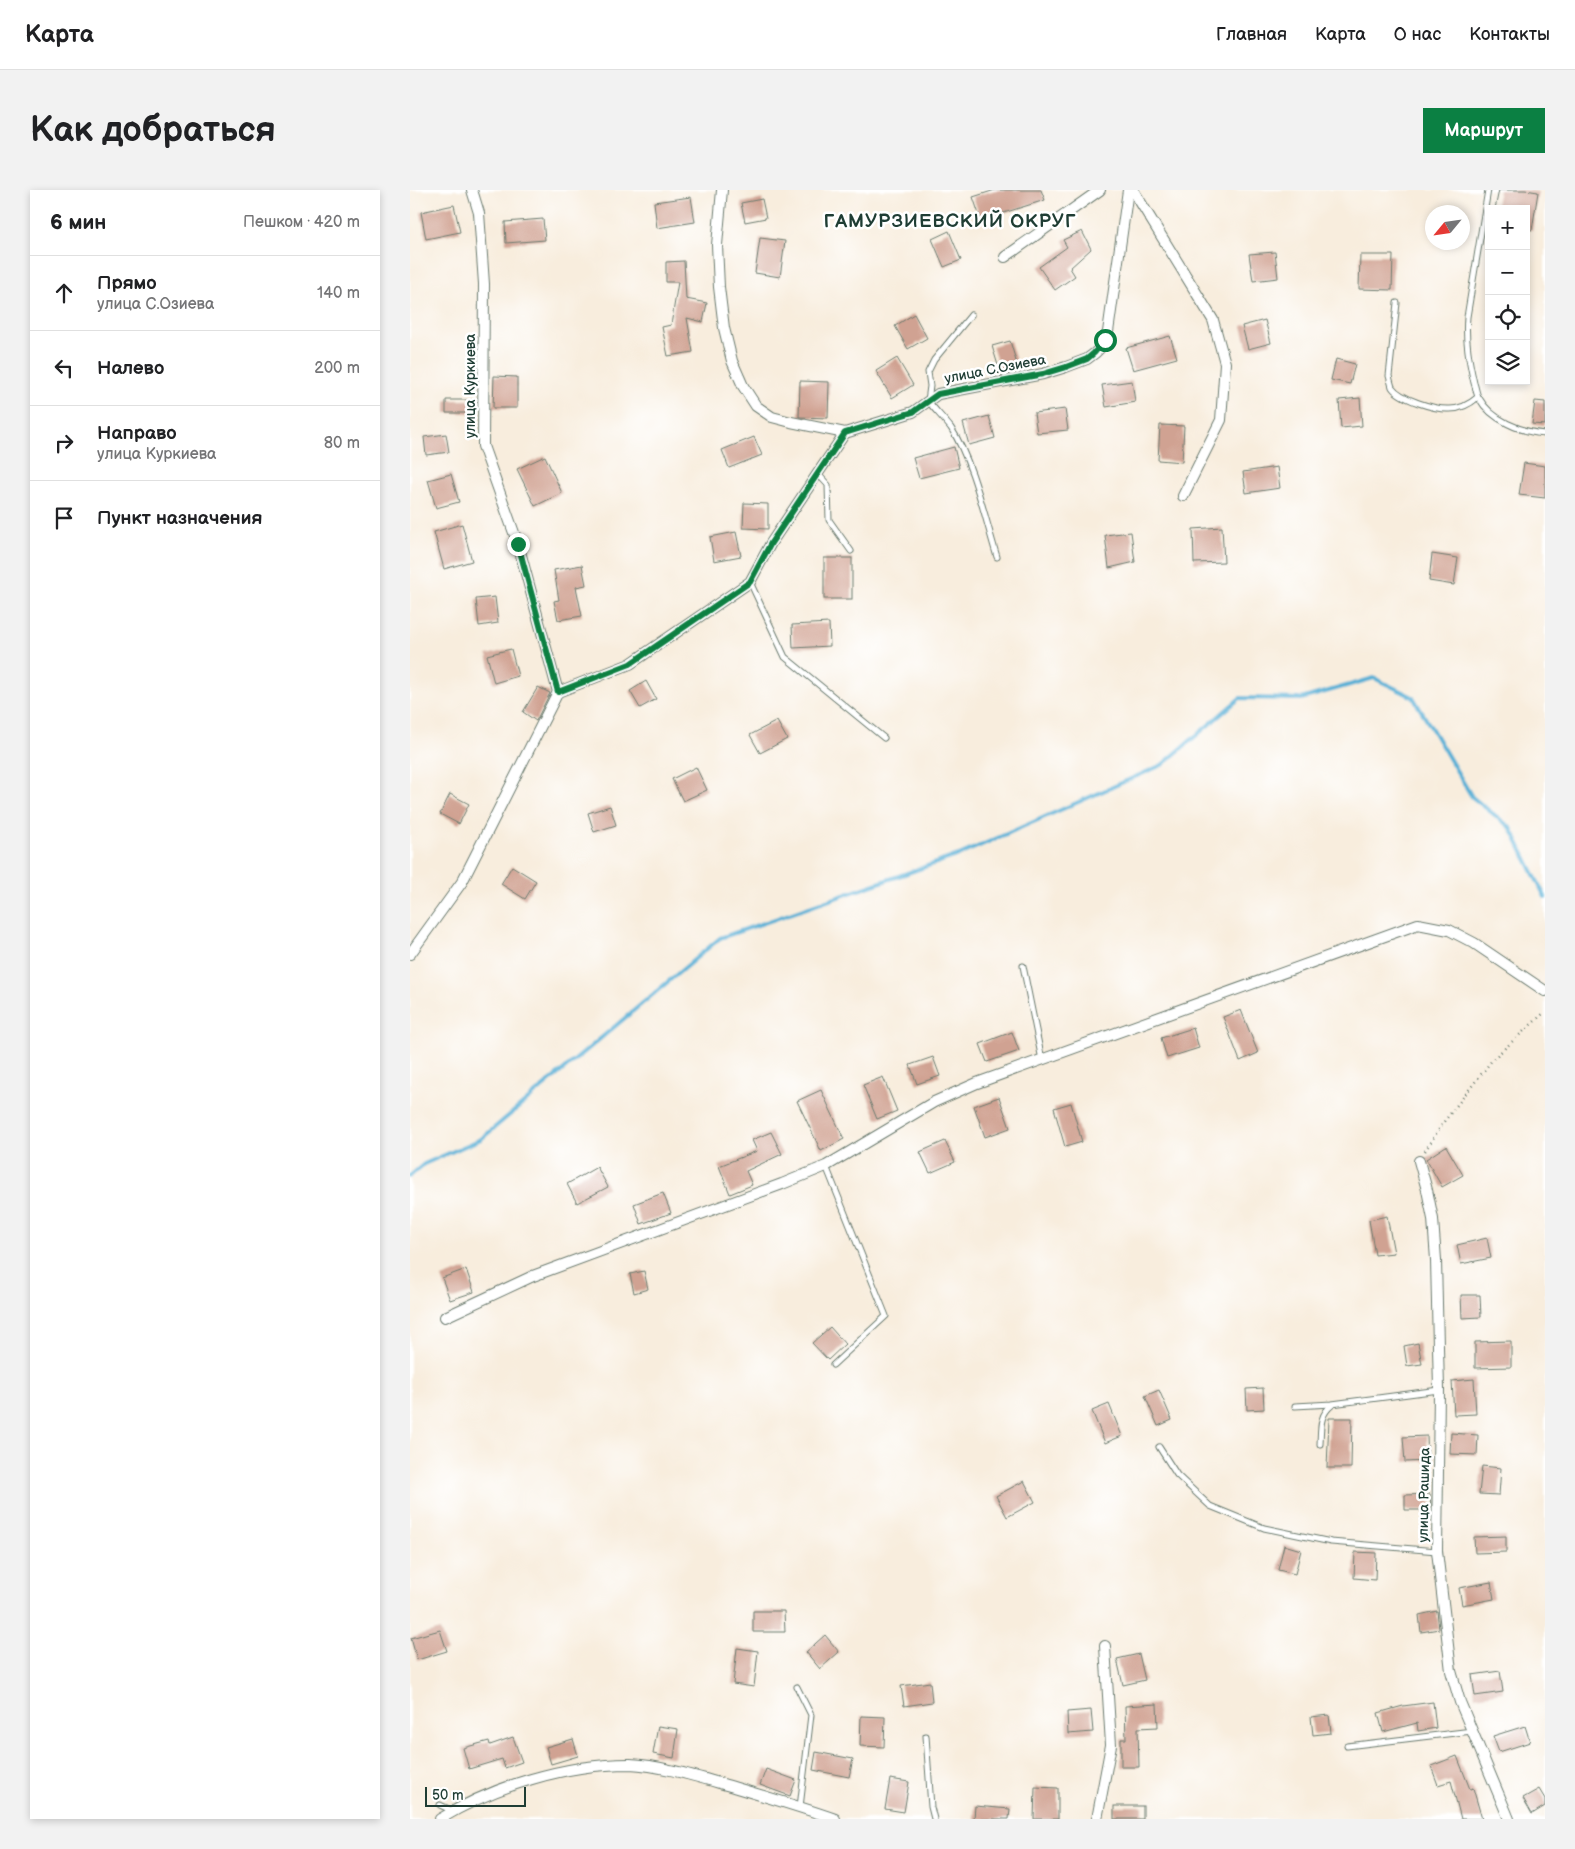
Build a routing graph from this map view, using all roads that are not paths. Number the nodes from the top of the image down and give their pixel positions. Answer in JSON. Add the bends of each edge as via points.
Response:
{"nodes":[{"id":1,"x":472,"y":190,"type":"edge"},
{"id":2,"x":722,"y":190,"type":"edge"},
{"id":3,"x":1100,"y":190,"type":"edge"},
{"id":4,"x":1128,"y":190,"type":"edge"},
{"id":5,"x":1133,"y":190,"type":"edge"},
{"id":6,"x":1488,"y":190,"type":"edge"},
{"id":7,"x":1005,"y":257,"type":"dead end"},
{"id":8,"x":1397,"y":303,"type":"dead end"},
{"id":9,"x":971,"y":315,"type":"dead end"},
{"id":10,"x":1478,"y":397,"type":"junction"},
{"id":11,"x":928,"y":401,"type":"junction"},
{"id":12,"x":845,"y":433,"type":"junction"},
{"id":13,"x":1545,"y":434,"type":"edge"},
{"id":14,"x":817,"y":474,"type":"junction"},
{"id":15,"x":1183,"y":496,"type":"dead end"},
{"id":16,"x":851,"y":550,"type":"dead end"},
{"id":17,"x":997,"y":557,"type":"dead end"},
{"id":18,"x":750,"y":582,"type":"junction"},
{"id":19,"x":558,"y":692,"type":"junction"},
{"id":20,"x":884,"y":738,"type":"dead end"},
{"id":21,"x":410,"y":954,"type":"edge"},
{"id":22,"x":1023,"y":966,"type":"dead end"},
{"id":23,"x":1545,"y":991,"type":"edge"},
{"id":24,"x":1042,"y":1061,"type":"junction"},
{"id":25,"x":1419,"y":1161,"type":"road end"},
{"id":26,"x":826,"y":1166,"type":"junction"},
{"id":27,"x":446,"y":1317,"type":"dead end"},
{"id":28,"x":833,"y":1365,"type":"dead end"},
{"id":29,"x":1439,"y":1390,"type":"junction"},
{"id":30,"x":1332,"y":1404,"type":"junction"},
{"id":31,"x":1295,"y":1406,"type":"dead end"},
{"id":32,"x":1320,"y":1444,"type":"dead end"},
{"id":33,"x":1159,"y":1447,"type":"dead end"},
{"id":34,"x":1436,"y":1551,"type":"junction"},
{"id":35,"x":1104,"y":1646,"type":"dead end"},
{"id":36,"x":797,"y":1687,"type":"dead end"},
{"id":37,"x":1472,"y":1731,"type":"junction"},
{"id":38,"x":926,"y":1736,"type":"dead end"},
{"id":39,"x":1346,"y":1746,"type":"dead end"},
{"id":40,"x":440,"y":1805,"type":"dead end"},
{"id":41,"x":800,"y":1807,"type":"junction"},
{"id":42,"x":453,"y":1811,"type":"junction"},
{"id":43,"x":440,"y":1819,"type":"edge"},
{"id":44,"x":835,"y":1819,"type":"edge"},
{"id":45,"x":934,"y":1819,"type":"edge"},
{"id":46,"x":1097,"y":1819,"type":"edge"},
{"id":47,"x":1510,"y":1819,"type":"edge"}],
"edges":[{"from":1,"to":19,"type":"street","name":"улица Куркиева","via":[[480,213],[484,284],[483,446],[518,544]]},
{"from":2,"to":12,"type":"street","name":"улица С.Озиева","via":[[717,245],[718,280],[724,328],[738,378],[752,401],[766,414]]},
{"from":3,"to":7,"type":"street"},
{"from":4,"to":11,"type":"street","name":"улица С.Озиева","via":[[1108,332],[1101,347],[1087,359],[1066,367],[938,394]]},
{"from":5,"to":15,"type":"street","via":[[1213,320],[1225,363],[1221,420]]},
{"from":6,"to":10,"type":"lane","via":[[1466,328],[1467,351]]},
{"from":8,"to":10,"type":"lane","via":[[1389,376],[1392,386],[1416,402],[1449,410],[1463,407]]},
{"from":9,"to":11,"type":"lane","via":[[928,372]]},
{"from":10,"to":13,"type":"lane","via":[[1495,415],[1510,424]]},
{"from":11,"to":12,"type":"street","name":"улица С.Озиева","via":[[913,412]]},
{"from":11,"to":17,"type":"lane","via":[[961,448]]},
{"from":12,"to":14,"type":"street"},
{"from":14,"to":16,"type":"lane","via":[[828,486],[829,520]]},
{"from":14,"to":18,"type":"street","via":[[771,543]]},
{"from":18,"to":19,"type":"street","via":[[630,664]]},
{"from":18,"to":20,"type":"lane","via":[[785,658]]},
{"from":19,"to":21,"type":"street","via":[[462,882]]},
{"from":22,"to":24,"type":"lane"},
{"from":23,"to":24,"type":"street","via":[[1474,943],[1449,930],[1418,924]]},
{"from":24,"to":26,"type":"street","via":[[977,1083],[934,1102]]},
{"from":25,"to":29,"type":"street","name":"улица Рашида","via":[[1433,1219]]},
{"from":26,"to":27,"type":"street","via":[[532,1276]]},
{"from":26,"to":28,"type":"lane","via":[[886,1316]]},
{"from":29,"to":30,"type":"lane"},
{"from":29,"to":34,"type":"street","name":"улица Рашида"},
{"from":30,"to":31,"type":"lane"},
{"from":30,"to":32,"type":"lane","via":[[1322,1417]]},
{"from":33,"to":34,"type":"lane","via":[[1177,1475],[1210,1506],[1264,1528],[1332,1542]]},
{"from":34,"to":37,"type":"street","name":"улица Рашида","via":[[1451,1671]]},
{"from":35,"to":46,"type":"street","via":[[1111,1745]]},
{"from":36,"to":41,"type":"lane","via":[[811,1715]]},
{"from":37,"to":39,"type":"lane"},
{"from":37,"to":47,"type":"street","name":"улица Рашида"},
{"from":38,"to":45,"type":"lane"},
{"from":40,"to":42,"type":"lane"},
{"from":41,"to":42,"type":"street","via":[[683,1773],[632,1764],[541,1776]]},
{"from":41,"to":44,"type":"street"},
{"from":42,"to":43,"type":"street"}]}
